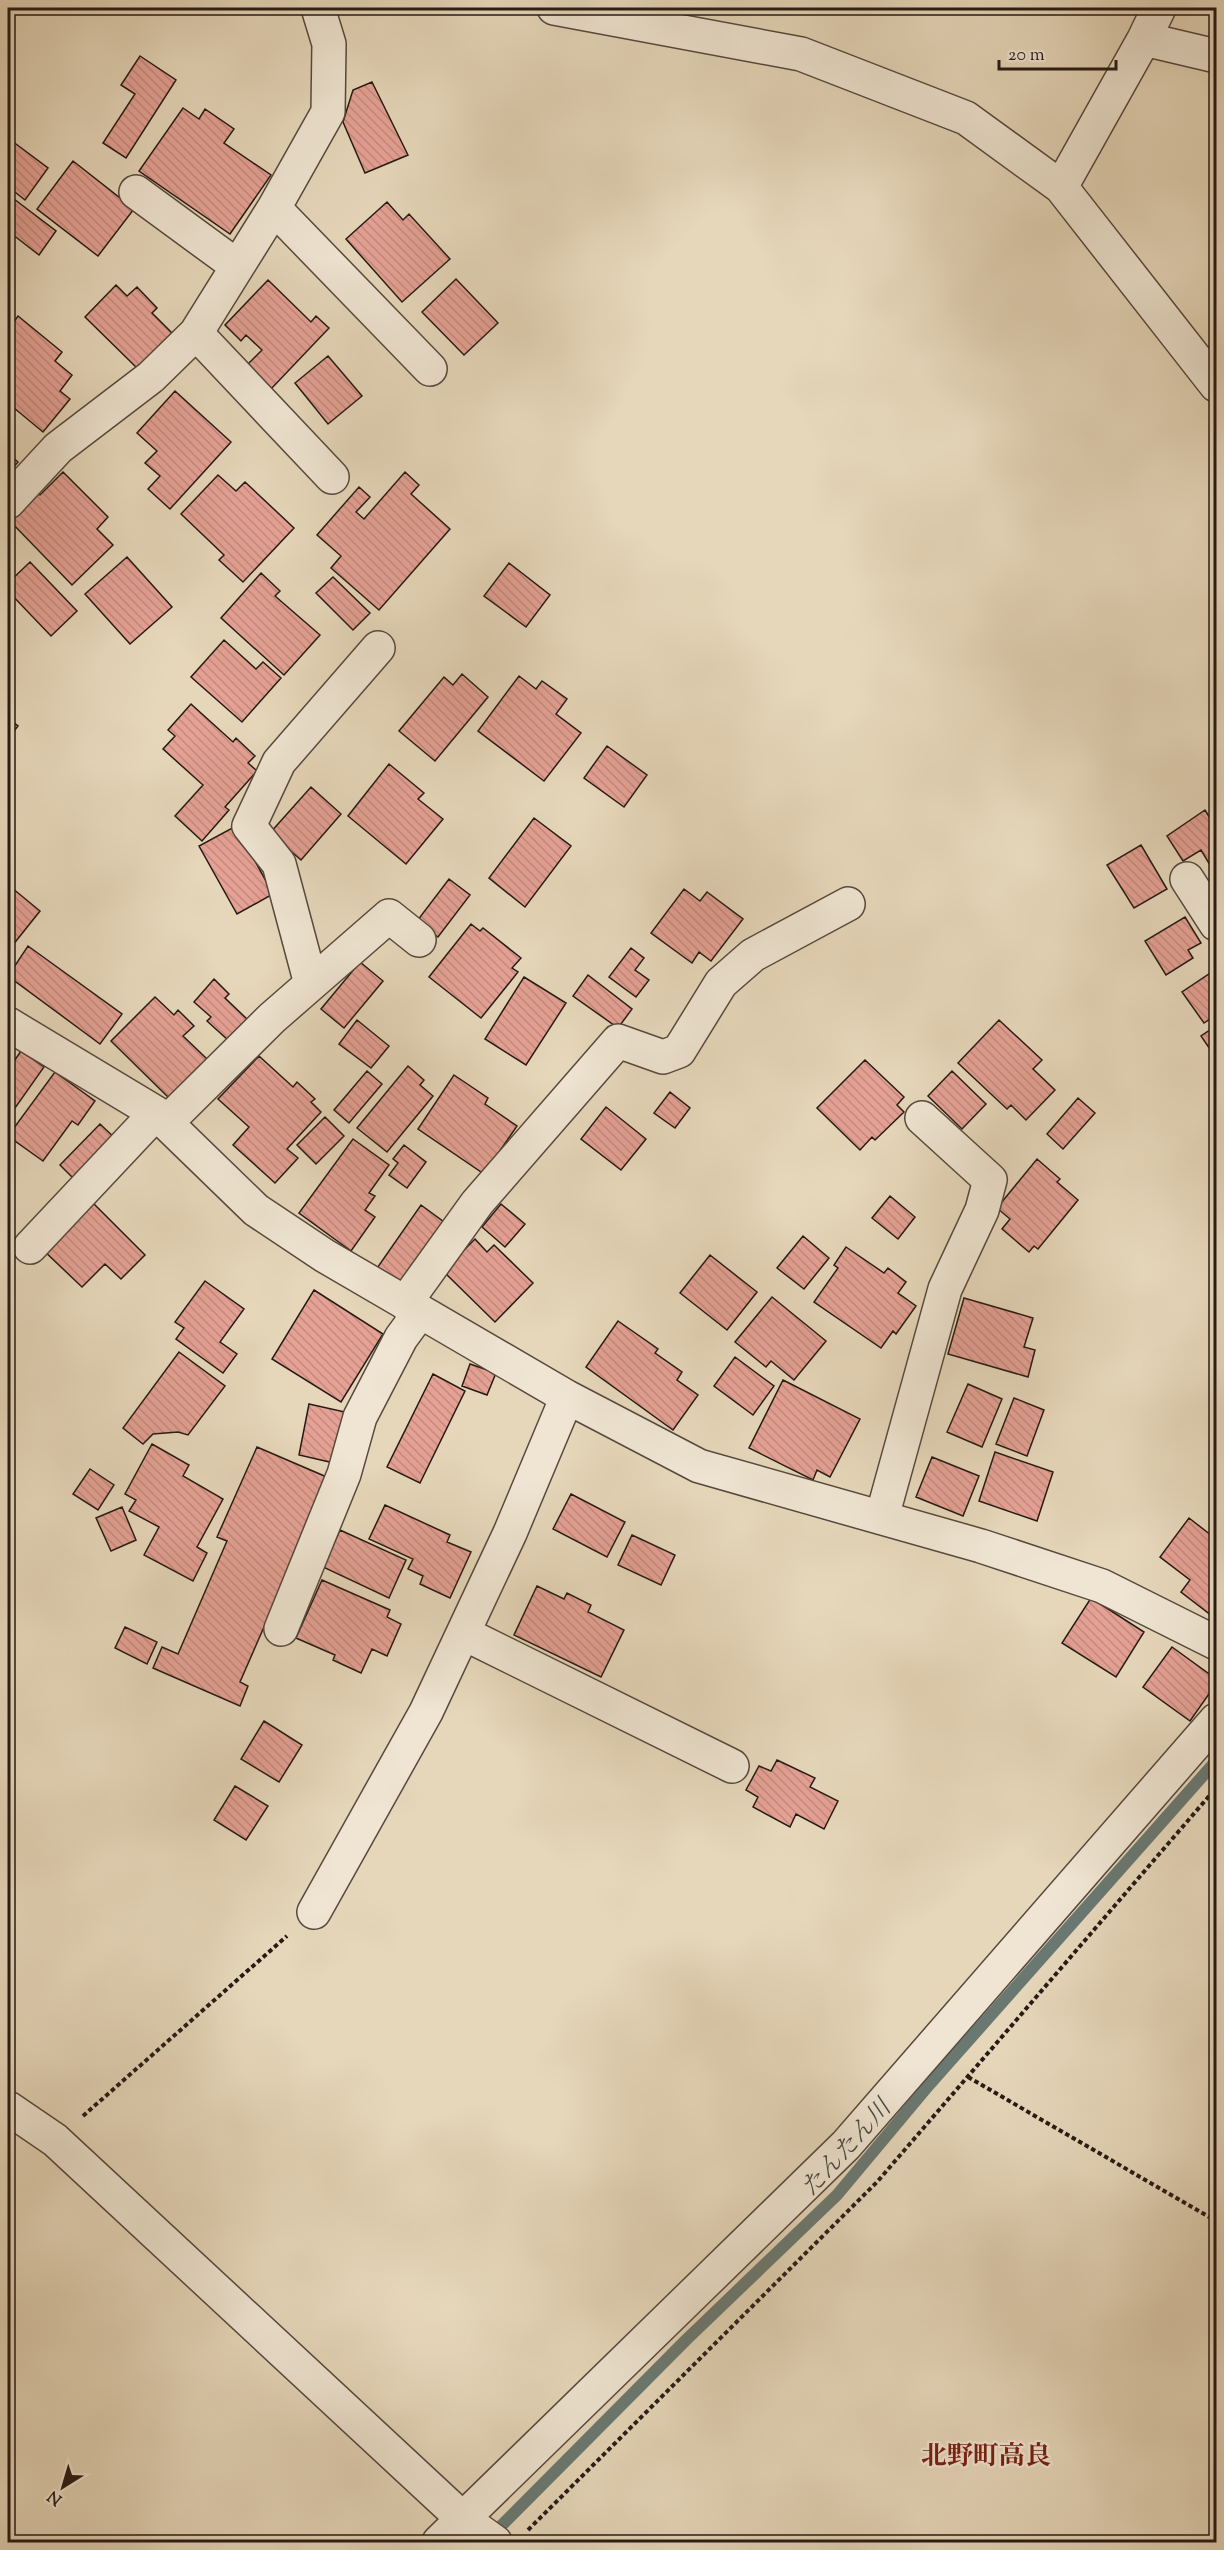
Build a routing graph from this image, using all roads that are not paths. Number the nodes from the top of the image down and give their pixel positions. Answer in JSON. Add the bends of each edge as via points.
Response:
{"nodes":[{"id":1,"x":318,"y":8,"type":"edge"},
{"id":2,"x":554,"y":8,"type":"edge"},
{"id":3,"x":1159,"y":8,"type":"edge"},
{"id":4,"x":1144,"y":39,"type":"junction"},
{"id":5,"x":1216,"y":56,"type":"edge"},
{"id":6,"x":1061,"y":187,"type":"junction"},
{"id":7,"x":136,"y":192,"type":"dead end"},
{"id":8,"x":274,"y":208,"type":"junction"},
{"id":9,"x":237,"y":266,"type":"junction"},
{"id":10,"x":195,"y":333,"type":"junction"},
{"id":11,"x":430,"y":369,"type":"dead end"},
{"id":12,"x":1216,"y":385,"type":"edge"},
{"id":13,"x":332,"y":477,"type":"dead end"},
{"id":14,"x":8,"y":502,"type":"edge"},
{"id":15,"x":378,"y":648,"type":"dead end"},
{"id":16,"x":848,"y":904,"type":"dead end"},
{"id":17,"x":419,"y":940,"type":"dead end"},
{"id":18,"x":311,"y":984,"type":"junction"},
{"id":19,"x":8,"y":1024,"type":"edge"},
{"id":20,"x":161,"y":1118,"type":"junction"},
{"id":21,"x":922,"y":1118,"type":"dead end"},
{"id":22,"x":30,"y":1247,"type":"dead end"},
{"id":23,"x":413,"y":1307,"type":"junction"},
{"id":24,"x":567,"y":1397,"type":"junction"},
{"id":25,"x":882,"y":1517,"type":"junction"},
{"id":26,"x":281,"y":1629,"type":"dead end"},
{"id":27,"x":463,"y":1633,"type":"junction"},
{"id":28,"x":1216,"y":1642,"type":"edge"},
{"id":29,"x":1216,"y":1720,"type":"edge"},
{"id":30,"x":732,"y":1766,"type":"dead end"},
{"id":31,"x":314,"y":1912,"type":"road end"},
{"id":32,"x":8,"y":2108,"type":"edge"},
{"id":33,"x":479,"y":2531,"type":"edge"},
{"id":34,"x":439,"y":2542,"type":"edge"}],
"edges":[{"from":1,"to":8,"type":"street","via":[[329,44],[328,112]]},
{"from":2,"to":6,"type":"street","via":[[801,54],[966,118]]},
{"from":3,"to":4,"type":"street"},
{"from":4,"to":5,"type":"street"},
{"from":4,"to":6,"type":"street"},
{"from":6,"to":12,"type":"street"},
{"from":7,"to":9,"type":"street"},
{"from":8,"to":9,"type":"street"},
{"from":8,"to":11,"type":"street"},
{"from":9,"to":10,"type":"street"},
{"from":10,"to":13,"type":"street"},
{"from":10,"to":14,"type":"street","via":[[151,377],[58,448]]},
{"from":15,"to":18,"type":"street","via":[[279,762],[249,826],[279,864]]},
{"from":16,"to":23,"type":"street","via":[[753,955],[721,983],[679,1051],[663,1057],[618,1041],[477,1203]]},
{"from":17,"to":18,"type":"street","via":[[389,916]]},
{"from":18,"to":20,"type":"street"},
{"from":19,"to":20,"type":"street"},
{"from":20,"to":22,"type":"street"},
{"from":20,"to":23,"type":"street","via":[[256,1210]]},
{"from":21,"to":25,"type":"street","via":[[990,1180],[982,1210],[945,1289]]},
{"from":23,"to":24,"type":"street"},
{"from":23,"to":26,"type":"street","via":[[360,1417],[344,1474]]},
{"from":24,"to":25,"type":"street","via":[[699,1466]]},
{"from":24,"to":27,"type":"street"},
{"from":25,"to":28,"type":"street","via":[[1102,1586]]},
{"from":27,"to":30,"type":"street"},
{"from":27,"to":31,"type":"street","via":[[426,1712]]},
{"from":29,"to":33,"type":"street","via":[[846,2145]]},
{"from":32,"to":33,"type":"street","via":[[55,2140]]},
{"from":33,"to":34,"type":"street"}]}
